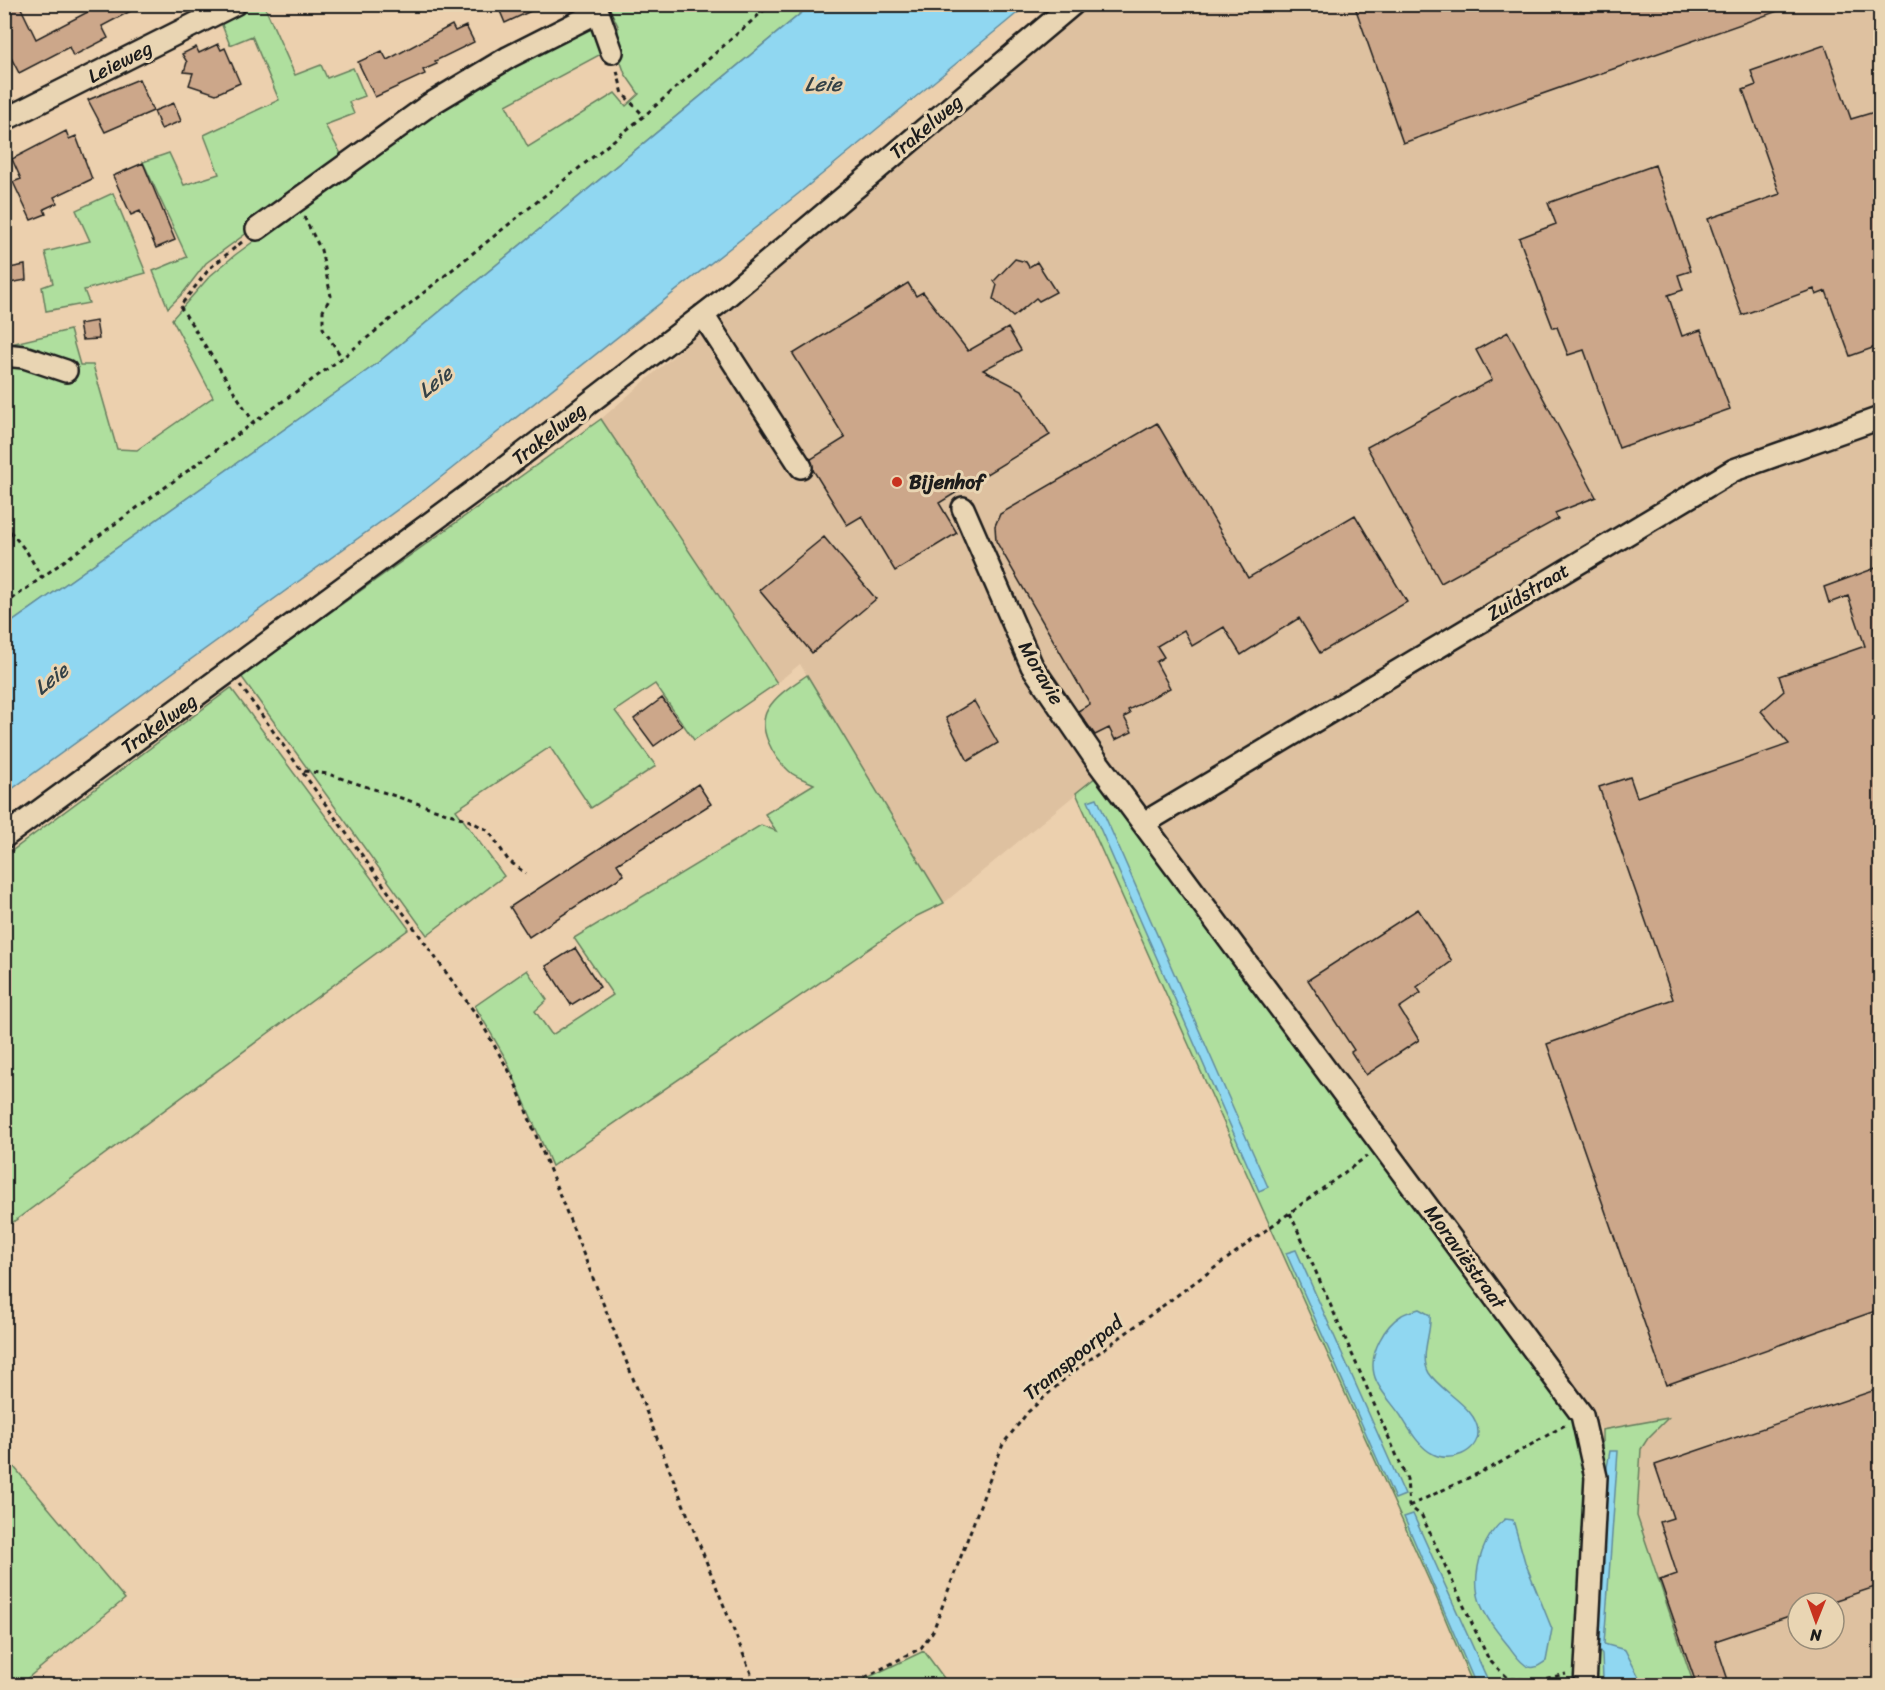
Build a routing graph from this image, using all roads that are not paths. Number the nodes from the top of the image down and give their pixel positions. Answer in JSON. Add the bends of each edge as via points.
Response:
{"nodes":[{"id":1,"x":235,"y":4,"type":"edge"},
{"id":2,"x":1073,"y":4,"type":"edge"},
{"id":3,"x":597,"y":8,"type":"edge"},
{"id":4,"x":612,"y":52,"type":"road end"},
{"id":5,"x":4,"y":120,"type":"edge"},
{"id":6,"x":257,"y":229,"type":"road end"},
{"id":7,"x":703,"y":315,"type":"junction"},
{"id":8,"x":4,"y":355,"type":"edge"},
{"id":9,"x":66,"y":371,"type":"dead end"},
{"id":10,"x":1881,"y":418,"type":"edge"},
{"id":11,"x":801,"y":467,"type":"dead end"},
{"id":12,"x":963,"y":508,"type":"dead end"},
{"id":13,"x":1144,"y":823,"type":"junction"},
{"id":14,"x":4,"y":837,"type":"edge"},
{"id":15,"x":1186,"y":880,"type":"joint"},
{"id":16,"x":1585,"y":1677,"type":"edge"}],
"edges":[{"from":1,"to":5,"type":"street","name":"Leieweg"},
{"from":2,"to":7,"type":"street","name":"Trakelweg"},
{"from":3,"to":4,"type":"street"},
{"from":3,"to":6,"type":"street","via":[[429,105]]},
{"from":7,"to":11,"type":"street"},
{"from":7,"to":14,"type":"street","name":"Trakelweg","via":[[493,477]]},
{"from":8,"to":9,"type":"street","via":[[24,357]]},
{"from":10,"to":13,"type":"street","name":"Zuidstraat","via":[[1734,470]]},
{"from":12,"to":13,"type":"street","name":"Moravie","via":[[1032,666],[1098,764]]},
{"from":13,"to":15,"type":"street","name":"Moravie"},
{"from":15,"to":16,"type":"street","name":"Moraviëstraat","via":[[1582,1415],[1596,1477]]}]}
